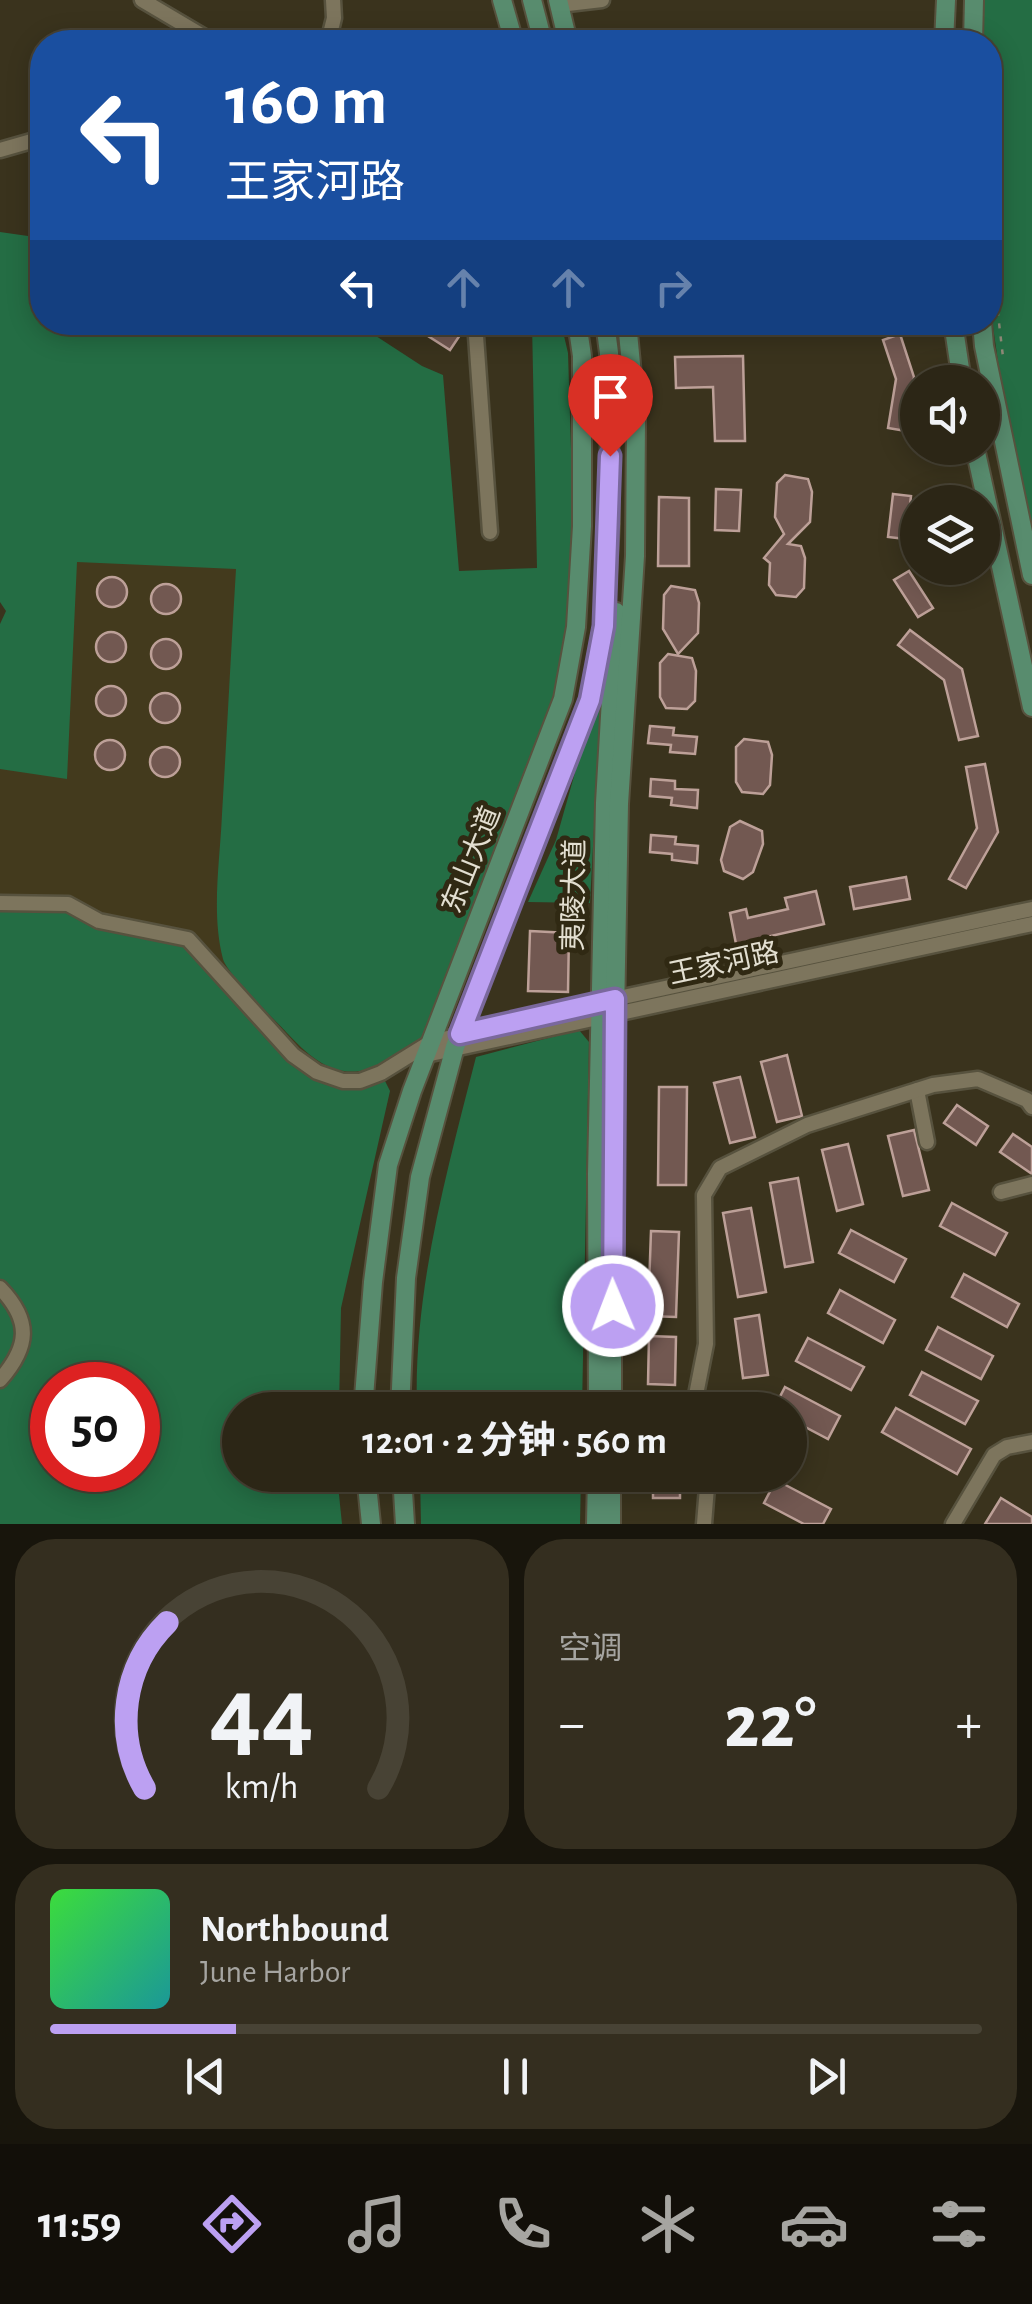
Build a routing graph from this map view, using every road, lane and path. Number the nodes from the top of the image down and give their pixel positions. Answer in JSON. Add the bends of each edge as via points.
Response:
{"nodes":[{"id":1,"x":142,"y":0,"type":"edge"},
{"id":2,"x":334,"y":0,"type":"edge"},
{"id":3,"x":502,"y":0,"type":"edge"},
{"id":4,"x":532,"y":0,"type":"edge"},
{"id":5,"x":602,"y":0,"type":"edge"},
{"id":6,"x":946,"y":0,"type":"edge"},
{"id":7,"x":974,"y":0,"type":"edge"},
{"id":8,"x":553,"y":2,"type":"edge"},
{"id":9,"x":193,"y":30,"type":"edge"},
{"id":10,"x":331,"y":30,"type":"edge"},
{"id":11,"x":511,"y":30,"type":"edge"},
{"id":12,"x":540,"y":30,"type":"edge"},
{"id":13,"x":553,"y":30,"type":"edge"},
{"id":14,"x":564,"y":30,"type":"edge"},
{"id":15,"x":945,"y":30,"type":"edge"},
{"id":16,"x":973,"y":30,"type":"edge"},
{"id":17,"x":30,"y":141,"type":"edge"},
{"id":18,"x":0,"y":150,"type":"edge"},
{"id":19,"x":476,"y":335,"type":"edge"},
{"id":20,"x":578,"y":335,"type":"edge"},
{"id":21,"x":609,"y":335,"type":"edge"},
{"id":22,"x":610,"y":335,"type":"edge"},
{"id":23,"x":628,"y":335,"type":"edge"},
{"id":24,"x":955,"y":335,"type":"edge"},
{"id":25,"x":983,"y":335,"type":"edge"},
{"id":26,"x":959,"y":365,"type":"edge"},
{"id":27,"x":979,"y":465,"type":"edge"},
{"id":28,"x":490,"y":532,"type":"dead end"},
{"id":29,"x":1032,"y":575,"type":"edge"},
{"id":30,"x":1032,"y":707,"type":"edge"},
{"id":31,"x":0,"y":902,"type":"edge"},
{"id":32,"x":1032,"y":909,"type":"edge"},
{"id":33,"x":1032,"y":924,"type":"edge"},
{"id":34,"x":608,"y":1008,"type":"junction"},
{"id":35,"x":458,"y":1041,"type":"junction"},
{"id":36,"x":428,"y":1048,"type":"junction"},
{"id":37,"x":917,"y":1090,"type":"junction"},
{"id":38,"x":1032,"y":1108,"type":"edge"},
{"id":39,"x":928,"y":1142,"type":"dead end"},
{"id":40,"x":1032,"y":1184,"type":"edge"},
{"id":41,"x":1001,"y":1192,"type":"dead end"},
{"id":42,"x":0,"y":1288,"type":"edge"},
{"id":43,"x":0,"y":1380,"type":"edge"},
{"id":44,"x":364,"y":1392,"type":"edge"},
{"id":45,"x":401,"y":1392,"type":"edge"},
{"id":46,"x":598,"y":1392,"type":"edge"},
{"id":47,"x":612,"y":1392,"type":"edge"},
{"id":48,"x":697,"y":1392,"type":"edge"},
{"id":49,"x":1032,"y":1442,"type":"edge"},
{"id":50,"x":368,"y":1492,"type":"edge"},
{"id":51,"x":403,"y":1492,"type":"edge"},
{"id":52,"x":597,"y":1492,"type":"edge"},
{"id":53,"x":612,"y":1492,"type":"edge"},
{"id":54,"x":708,"y":1492,"type":"edge"},
{"id":55,"x":371,"y":1524,"type":"edge"},
{"id":56,"x":405,"y":1524,"type":"edge"},
{"id":57,"x":596,"y":1524,"type":"edge"},
{"id":58,"x":611,"y":1524,"type":"edge"},
{"id":59,"x":704,"y":1524,"type":"edge"},
{"id":60,"x":954,"y":1524,"type":"edge"}],
"edges":[{"from":1,"to":9,"type":"street"},
{"from":2,"to":10,"type":"street"},
{"from":3,"to":11,"type":"main road"},
{"from":4,"to":12,"type":"main road"},
{"from":5,"to":8,"type":"street"},
{"from":6,"to":15,"type":"main road"},
{"from":7,"to":16,"type":"main road"},
{"from":8,"to":13,"type":"main road"},
{"from":8,"to":14,"type":"main road"},
{"from":17,"to":18,"type":"street"},
{"from":19,"to":28,"type":"street"},
{"from":20,"to":36,"type":"main road","name":"东山大道","via":[[582,526],[576,628],[563,699]]},
{"from":21,"to":35,"type":"main road","name":"东山大道","via":[[610,524],[604,626],[590,700]]},
{"from":22,"to":34,"type":"main road","name":"夷陵大道","via":[[621,418],[620,556],[604,803]]},
{"from":23,"to":34,"type":"main road","name":"夷陵大道","via":[[636,417],[634,556]]},
{"from":24,"to":26,"type":"main road"},
{"from":25,"to":29,"type":"main road"},
{"from":27,"to":30,"type":"main road"},
{"from":31,"to":36,"type":"street","name":"王家河路","via":[[68,904],[99,921],[188,939],[316,1072],[360,1081]]},
{"from":32,"to":34,"type":"street","name":"王家河路"},
{"from":33,"to":34,"type":"street","name":"王家河路"},
{"from":34,"to":35,"type":"street","name":"王家河路"},
{"from":34,"to":46,"type":"main road","name":"夷陵大道"},
{"from":34,"to":47,"type":"main road","name":"夷陵大道"},
{"from":35,"to":36,"type":"street","name":"王家河路"},
{"from":35,"to":45,"type":"main road","name":"东山大道","via":[[420,1177]]},
{"from":36,"to":44,"type":"main road","name":"东山大道","via":[[388,1165]]},
{"from":37,"to":38,"type":"street","via":[[978,1079]]},
{"from":37,"to":39,"type":"street"},
{"from":37,"to":48,"type":"street","via":[[808,1126],[720,1168],[704,1195],[706,1344]]},
{"from":40,"to":41,"type":"street"},
{"from":42,"to":43,"type":"street","via":[[24,1332],[20,1355]]},
{"from":49,"to":60,"type":"street","via":[[994,1454]]},
{"from":50,"to":55,"type":"main road"},
{"from":51,"to":56,"type":"main road"},
{"from":52,"to":57,"type":"main road"},
{"from":53,"to":58,"type":"main road"},
{"from":54,"to":59,"type":"street"}]}
